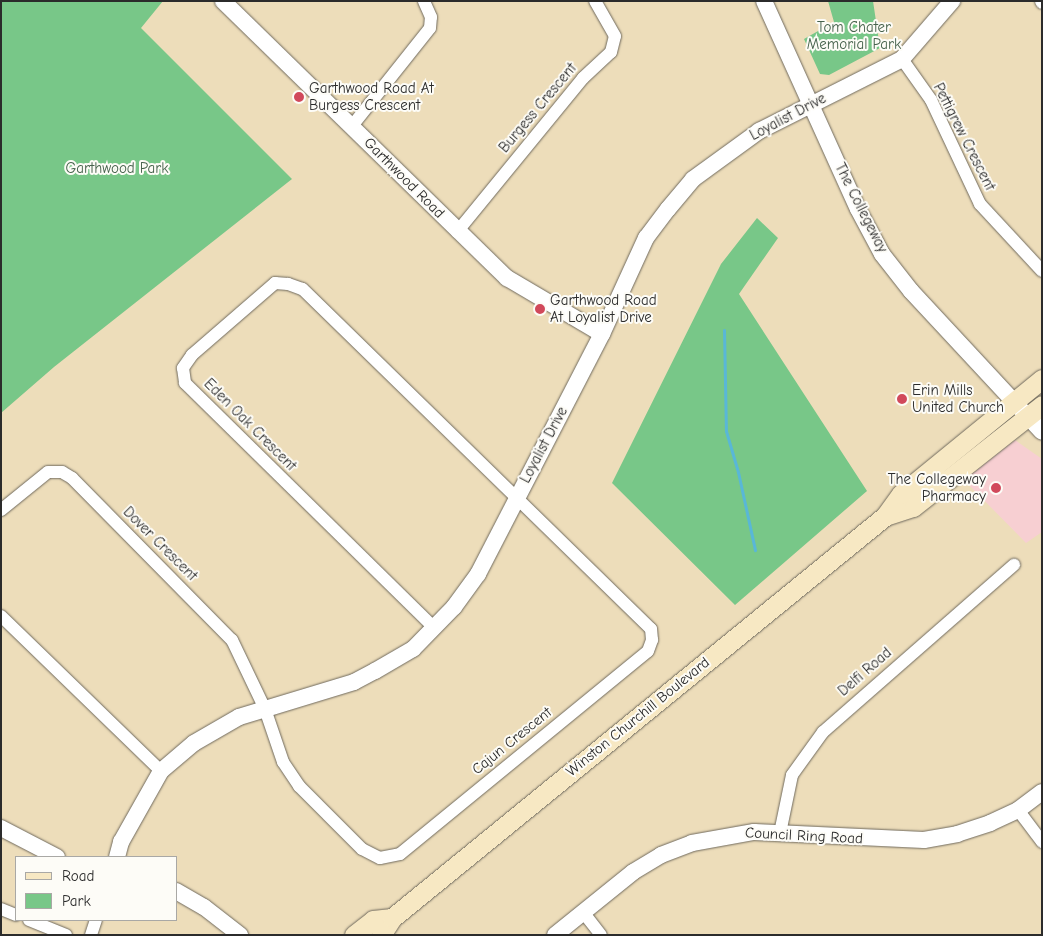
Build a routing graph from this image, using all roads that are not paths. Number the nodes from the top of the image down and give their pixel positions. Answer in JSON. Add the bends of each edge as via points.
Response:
{"nodes":[{"id":1,"x":222,"y":1,"type":"edge"},
{"id":2,"x":424,"y":1,"type":"edge"},
{"id":3,"x":595,"y":1,"type":"edge"},
{"id":4,"x":764,"y":1,"type":"edge"},
{"id":5,"x":952,"y":1,"type":"edge"},
{"id":6,"x":902,"y":59,"type":"junction"},
{"id":7,"x":811,"y":105,"type":"junction"},
{"id":8,"x":352,"y":126,"type":"junction"},
{"id":9,"x":457,"y":232,"type":"junction"},
{"id":10,"x":1042,"y":270,"type":"edge"},
{"id":11,"x":602,"y":334,"type":"junction"},
{"id":12,"x":1042,"y":379,"type":"edge"},
{"id":13,"x":1014,"y":402,"type":"junction"},
{"id":14,"x":1042,"y":404,"type":"edge"},
{"id":15,"x":1027,"y":416,"type":"junction"},
{"id":16,"x":1042,"y":432,"type":"edge"},
{"id":17,"x":515,"y":499,"type":"junction"},
{"id":18,"x":1,"y":510,"type":"edge"},
{"id":19,"x":885,"y":516,"type":"junction"},
{"id":20,"x":1014,"y":565,"type":"dead end"},
{"id":21,"x":1,"y":616,"type":"edge"},
{"id":22,"x":434,"y":628,"type":"junction"},
{"id":23,"x":265,"y":709,"type":"junction"},
{"id":24,"x":161,"y":771,"type":"junction"},
{"id":25,"x":1042,"y":792,"type":"edge"},
{"id":26,"x":1018,"y":810,"type":"junction"},
{"id":27,"x":1,"y":828,"type":"edge"},
{"id":28,"x":780,"y":833,"type":"junction"},
{"id":29,"x":1042,"y":842,"type":"edge"},
{"id":30,"x":55,"y":856,"type":"edge"},
{"id":31,"x":116,"y":856,"type":"edge"},
{"id":32,"x":178,"y":892,"type":"edge"},
{"id":33,"x":1,"y":909,"type":"edge"},
{"id":34,"x":583,"y":912,"type":"junction"},
{"id":35,"x":15,"y":915,"type":"edge"},
{"id":36,"x":392,"y":918,"type":"junction"},
{"id":37,"x":31,"y":921,"type":"edge"},
{"id":38,"x":96,"y":921,"type":"edge"},
{"id":39,"x":66,"y":935,"type":"edge"},
{"id":40,"x":91,"y":935,"type":"edge"},
{"id":41,"x":240,"y":935,"type":"edge"},
{"id":42,"x":354,"y":935,"type":"edge"},
{"id":43,"x":381,"y":935,"type":"edge"},
{"id":44,"x":555,"y":935,"type":"edge"},
{"id":45,"x":602,"y":935,"type":"edge"}],
"edges":[{"from":1,"to":8,"type":"street","name":"Garthwood Road"},
{"from":2,"to":8,"type":"street","via":[[431,17],[430,28]]},
{"from":3,"to":9,"type":"street","name":"Burgess Crescent","via":[[615,36],[611,52],[583,78]]},
{"from":4,"to":7,"type":"street","name":"The Collegeway"},
{"from":5,"to":6,"type":"street","name":"Loyalist Drive"},
{"from":6,"to":7,"type":"street","name":"Loyalist Drive"},
{"from":6,"to":10,"type":"street","name":"Pettigrew Crescent","via":[[931,100],[980,204]]},
{"from":7,"to":11,"type":"street","name":"Loyalist Drive","via":[[759,131],[693,179],[646,238]]},
{"from":7,"to":13,"type":"street","name":"The Collegeway","via":[[882,254],[911,291]]},
{"from":8,"to":9,"type":"street","name":"Garthwood Road"},
{"from":9,"to":11,"type":"street","name":"Garthwood Road","via":[[508,278]]},
{"from":11,"to":17,"type":"street","name":"Loyalist Drive"},
{"from":12,"to":13,"type":"main road","name":"Winston Churchill Boulevard"},
{"from":13,"to":15,"type":"street","name":"The Collegeway"},
{"from":13,"to":19,"type":"main road","name":"Winston Churchill Boulevard","via":[[901,494]]},
{"from":14,"to":15,"type":"main road","name":"Winston Churchill Boulevard"},
{"from":15,"to":16,"type":"street","name":"The Collegeway"},
{"from":15,"to":19,"type":"main road","name":"Winston Churchill Boulevard","via":[[913,507]]},
{"from":17,"to":22,"type":"street","name":"Loyalist Drive","via":[[478,574],[454,608]]},
{"from":17,"to":22,"type":"street","name":"Eden Oak Crescent","via":[[302,289],[275,283],[192,355],[184,368],[185,383]]},
{"from":17,"to":23,"type":"street","name":"Cajun Crescent","via":[[651,629],[648,651],[400,854],[380,858],[362,849],[299,786],[283,762]]},
{"from":18,"to":23,"type":"street","name":"Dover Crescent","via":[[48,472],[62,472],[72,478],[232,640]]},
{"from":19,"to":36,"type":"main road","name":"Winston Churchill Boulevard"},
{"from":20,"to":28,"type":"street","name":"Delfi Road","via":[[823,732],[792,775]]},
{"from":21,"to":24,"type":"street"},
{"from":22,"to":23,"type":"street","name":"Loyalist Drive","via":[[413,649],[354,682]]},
{"from":23,"to":24,"type":"street","name":"Loyalist Drive","via":[[212,731]]},
{"from":24,"to":31,"type":"street","name":"Loyalist Drive"},
{"from":25,"to":26,"type":"street","name":"Council Ring Road"},
{"from":26,"to":28,"type":"street","name":"Council Ring Road","via":[[974,829],[924,840]]},
{"from":26,"to":29,"type":"street"},
{"from":27,"to":30,"type":"street"},
{"from":28,"to":34,"type":"street","name":"Council Ring Road","via":[[723,835],[676,848],[634,872]]},
{"from":32,"to":41,"type":"street","via":[[204,907]]},
{"from":33,"to":35,"type":"street"},
{"from":34,"to":44,"type":"street","name":"Council Ring Road"},
{"from":34,"to":45,"type":"street"},
{"from":36,"to":42,"type":"main road","name":"Winston Churchill Boulevard","via":[[373,920]]},
{"from":36,"to":43,"type":"main road","name":"Winston Churchill Boulevard"},
{"from":37,"to":39,"type":"street"},
{"from":38,"to":40,"type":"street"}]}
